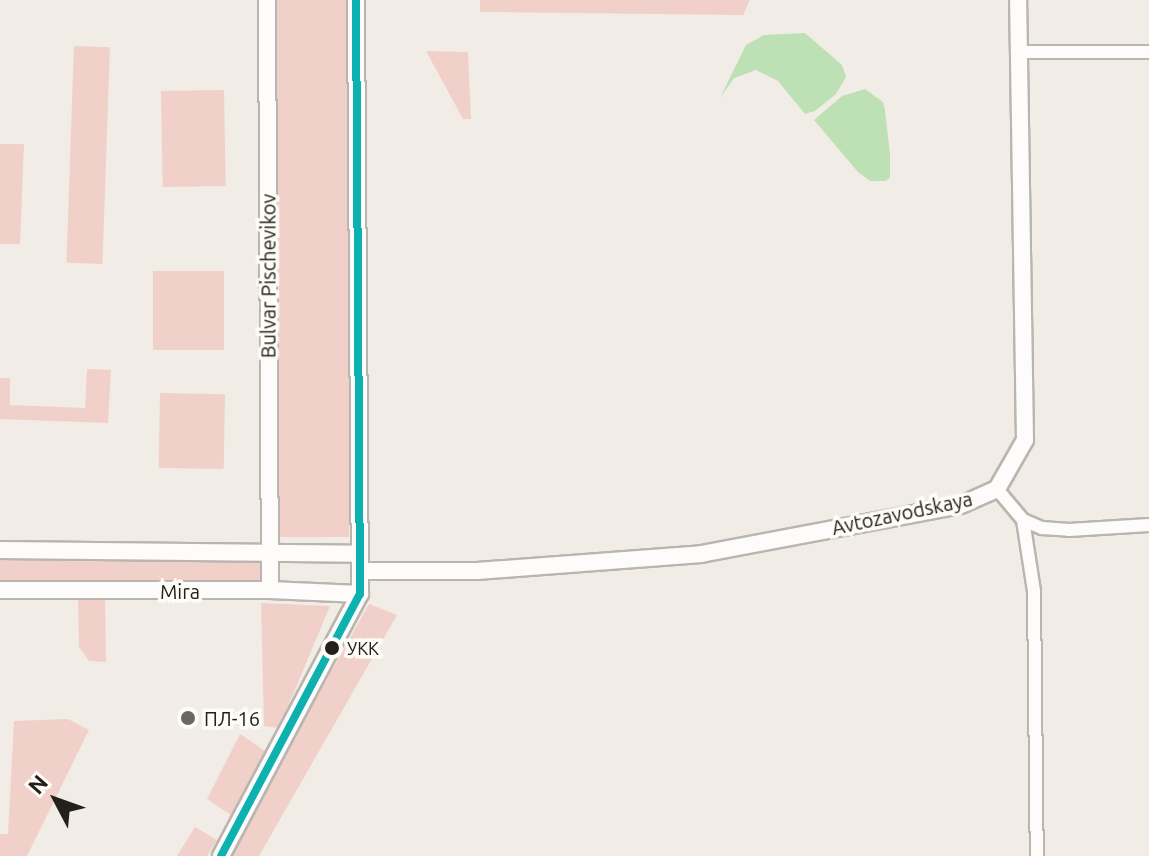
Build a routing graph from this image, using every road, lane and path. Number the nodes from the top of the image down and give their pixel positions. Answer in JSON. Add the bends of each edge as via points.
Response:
{"nodes":[{"id":1,"x":267,"y":0,"type":"edge"},
{"id":2,"x":356,"y":0,"type":"edge"},
{"id":3,"x":1018,"y":0,"type":"edge"},
{"id":4,"x":1017,"y":52,"type":"junction"},
{"id":5,"x":1149,"y":52,"type":"edge"},
{"id":6,"x":997,"y":489,"type":"junction"},
{"id":7,"x":1023,"y":520,"type":"junction"},
{"id":8,"x":1149,"y":525,"type":"edge"},
{"id":9,"x":0,"y":550,"type":"edge"},
{"id":10,"x":269,"y":552,"type":"junction"},
{"id":11,"x":360,"y":562,"type":"junction"},
{"id":12,"x":0,"y":590,"type":"edge"},
{"id":13,"x":270,"y":590,"type":"junction"},
{"id":14,"x":360,"y":594,"type":"junction"},
{"id":15,"x":221,"y":856,"type":"edge"},
{"id":16,"x":1037,"y":856,"type":"edge"}],
"edges":[{"from":1,"to":10,"type":"main road","name":"Bulvar Pischevikov"},
{"from":2,"to":11,"type":"main road"},
{"from":3,"to":4,"type":"main road","name":"Avtozavodskaya"},
{"from":4,"to":5,"type":"street"},
{"from":4,"to":6,"type":"main road","name":"Avtozavodskaya","via":[[1025,440]]},
{"from":6,"to":7,"type":"street"},
{"from":6,"to":11,"type":"main road","name":"Avtozavodskaya","via":[[961,505],[701,554],[477,571]]},
{"from":7,"to":8,"type":"street","via":[[1069,530]]},
{"from":7,"to":16,"type":"street","via":[[1034,591]]},
{"from":9,"to":10,"type":"main road","name":"Mira"},
{"from":10,"to":11,"type":"main road","name":"Mira"},
{"from":10,"to":13,"type":"main road","name":"Bulvar Pischevikov"},
{"from":11,"to":14,"type":"main road"},
{"from":12,"to":13,"type":"main road","name":"Mira"},
{"from":13,"to":14,"type":"main road","name":"Mira"},
{"from":14,"to":15,"type":"main road"}]}
